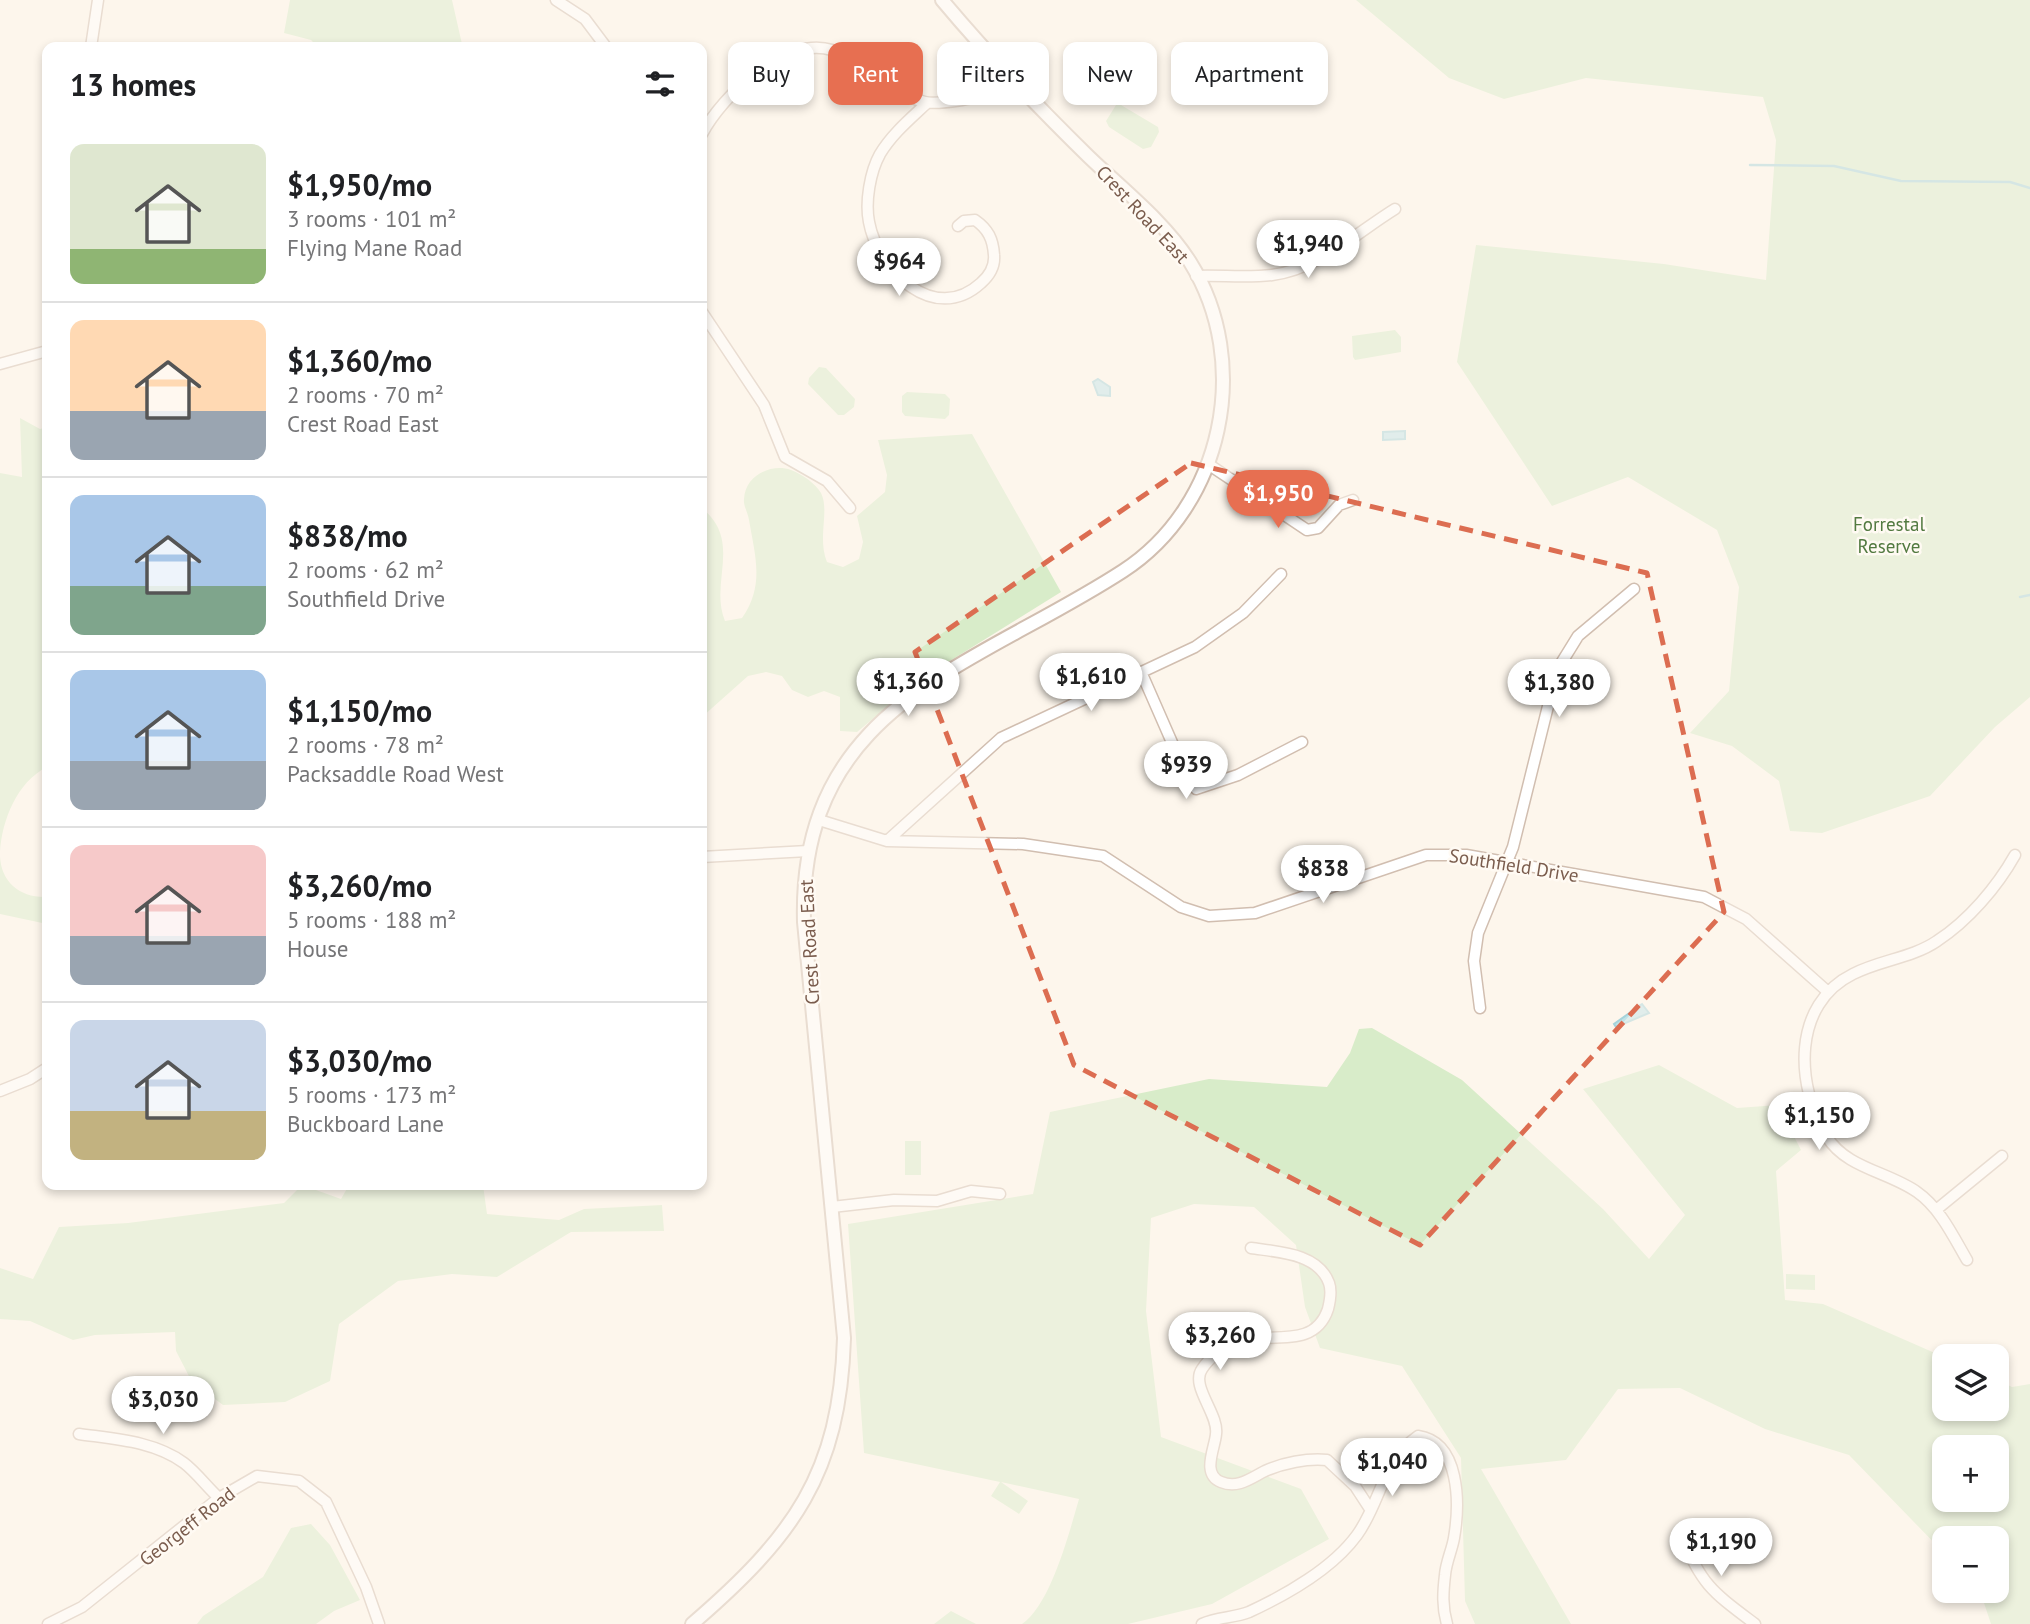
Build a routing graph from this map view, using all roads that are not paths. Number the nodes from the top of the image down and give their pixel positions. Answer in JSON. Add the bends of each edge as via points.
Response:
{"nodes":[{"id":1,"x":98,"y":0,"type":"edge"},
{"id":2,"x":556,"y":0,"type":"edge"},
{"id":3,"x":942,"y":0,"type":"edge"},
{"id":4,"x":92,"y":42,"type":"edge"},
{"id":5,"x":602,"y":42,"type":"edge"},
{"id":6,"x":979,"y":42,"type":"edge"},
{"id":7,"x":937,"y":101,"type":"edge"},
{"id":8,"x":927,"y":103,"type":"junction"},
{"id":9,"x":1036,"y":105,"type":"edge"},
{"id":10,"x":707,"y":126,"type":"edge"},
{"id":11,"x":1395,"y":209,"type":"dead end"},
{"id":12,"x":958,"y":226,"type":"dead end"},
{"id":13,"x":1196,"y":276,"type":"junction"},
{"id":14,"x":707,"y":320,"type":"edge"},
{"id":15,"x":42,"y":352,"type":"edge"},
{"id":16,"x":0,"y":364,"type":"edge"},
{"id":17,"x":1208,"y":464,"type":"junction"},
{"id":18,"x":1353,"y":500,"type":"dead end"},
{"id":19,"x":850,"y":508,"type":"dead end"},
{"id":20,"x":1281,"y":574,"type":"dead end"},
{"id":21,"x":1634,"y":589,"type":"dead end"},
{"id":22,"x":1142,"y":674,"type":"junction"},
{"id":23,"x":1302,"y":742,"type":"dead end"},
{"id":24,"x":819,"y":820,"type":"junction"},
{"id":25,"x":887,"y":841,"type":"junction"},
{"id":26,"x":808,"y":851,"type":"junction"},
{"id":27,"x":2015,"y":855,"type":"dead end"},
{"id":28,"x":707,"y":857,"type":"edge"},
{"id":29,"x":1508,"y":861,"type":"junction"},
{"id":30,"x":1827,"y":991,"type":"junction"},
{"id":31,"x":1480,"y":1008,"type":"dead end"},
{"id":32,"x":42,"y":1071,"type":"edge"},
{"id":33,"x":0,"y":1091,"type":"edge"},
{"id":34,"x":2002,"y":1156,"type":"dead end"},
{"id":35,"x":1000,"y":1194,"type":"dead end"},
{"id":36,"x":832,"y":1206,"type":"junction"},
{"id":37,"x":1936,"y":1210,"type":"junction"},
{"id":38,"x":1251,"y":1248,"type":"dead end"},
{"id":39,"x":1967,"y":1260,"type":"dead end"},
{"id":40,"x":79,"y":1434,"type":"dead end"},
{"id":41,"x":219,"y":1498,"type":"junction"},
{"id":42,"x":1370,"y":1509,"type":"junction"},
{"id":43,"x":1682,"y":1536,"type":"dead end"},
{"id":44,"x":1245,"y":1619,"type":"edge"},
{"id":45,"x":48,"y":1624,"type":"edge"},
{"id":46,"x":379,"y":1624,"type":"edge"},
{"id":47,"x":692,"y":1624,"type":"edge"},
{"id":48,"x":1202,"y":1624,"type":"edge"},
{"id":49,"x":1447,"y":1624,"type":"edge"},
{"id":50,"x":1755,"y":1624,"type":"edge"}],
"edges":[{"from":1,"to":4,"type":"street"},
{"from":2,"to":5,"type":"street","via":[[585,19]]},
{"from":3,"to":6,"type":"street","name":"Crest Road East"},
{"from":7,"to":8,"type":"street"},
{"from":8,"to":10,"type":"street","via":[[905,95],[832,49],[814,47],[747,79]]},
{"from":8,"to":12,"type":"street","via":[[894,134],[879,156],[870,183],[869,222],[883,259],[896,276],[922,294],[940,298],[974,290],[988,277],[995,260],[986,228],[975,219]]},
{"from":9,"to":13,"type":"street","name":"Crest Road East","via":[[1163,229]]},
{"from":11,"to":13,"type":"street","via":[[1349,241],[1296,269],[1272,275]]},
{"from":13,"to":17,"type":"street","name":"Crest Road East","via":[[1213,314],[1224,362],[1222,414]]},
{"from":14,"to":19,"type":"street","via":[[764,405],[785,457],[827,481]]},
{"from":15,"to":16,"type":"street"},
{"from":17,"to":18,"type":"street","via":[[1307,530],[1318,528],[1339,505]]},
{"from":17,"to":24,"type":"street","name":"Crest Road East","via":[[1175,521],[1125,570],[978,652],[898,705],[840,772]]},
{"from":20,"to":22,"type":"street","via":[[1219,631]]},
{"from":21,"to":29,"type":"street","via":[[1578,636],[1557,670]]},
{"from":22,"to":23,"type":"street","via":[[1196,789],[1238,775]]},
{"from":22,"to":25,"type":"street","via":[[1001,738]]},
{"from":24,"to":25,"type":"street","name":"Southfield Drive"},
{"from":24,"to":26,"type":"street","name":"Crest Road East"},
{"from":25,"to":29,"type":"street","name":"Southfield Drive","via":[[1023,844],[1104,856],[1181,907],[1225,916],[1255,913],[1426,855]]},
{"from":26,"to":28,"type":"street"},
{"from":26,"to":36,"type":"street","name":"Crest Road East","via":[[804,922]]},
{"from":27,"to":30,"type":"street","via":[[1981,901],[1939,940],[1854,973]]},
{"from":29,"to":30,"type":"street","name":"Southfield Drive","via":[[1704,897],[1746,919]]},
{"from":29,"to":31,"type":"street","via":[[1475,947]]},
{"from":30,"to":37,"type":"street","via":[[1808,1022],[1805,1044],[1817,1120],[1830,1142],[1846,1156],[1915,1190]]},
{"from":32,"to":33,"type":"street"},
{"from":34,"to":37,"type":"street"},
{"from":35,"to":36,"type":"street","via":[[971,1191],[937,1201]]},
{"from":36,"to":47,"type":"street","name":"Crest Road East","via":[[844,1338],[843,1385],[831,1441],[818,1478],[783,1534]]},
{"from":37,"to":39,"type":"street"},
{"from":38,"to":42,"type":"street","via":[[1290,1253],[1309,1261],[1324,1272],[1331,1286],[1330,1301],[1326,1316],[1314,1329],[1286,1339],[1237,1341],[1201,1370],[1198,1376],[1217,1427],[1212,1473],[1222,1483],[1250,1482],[1290,1463],[1327,1460],[1355,1486]]},
{"from":40,"to":41,"type":"street","via":[[155,1449],[183,1463]]},
{"from":41,"to":45,"type":"street","name":"Georgeff Road","via":[[96,1597]]},
{"from":41,"to":46,"type":"street","name":"Georgeff Road","via":[[257,1476],[299,1481],[318,1495],[340,1530]]},
{"from":42,"to":44,"type":"street","via":[[1357,1535],[1333,1559]]},
{"from":42,"to":49,"type":"street","via":[[1401,1448],[1418,1436],[1431,1438],[1447,1452],[1457,1496],[1443,1595]]},
{"from":43,"to":50,"type":"street","via":[[1695,1570],[1712,1592]]},
{"from":44,"to":48,"type":"street","via":[[1215,1618]]}]}
